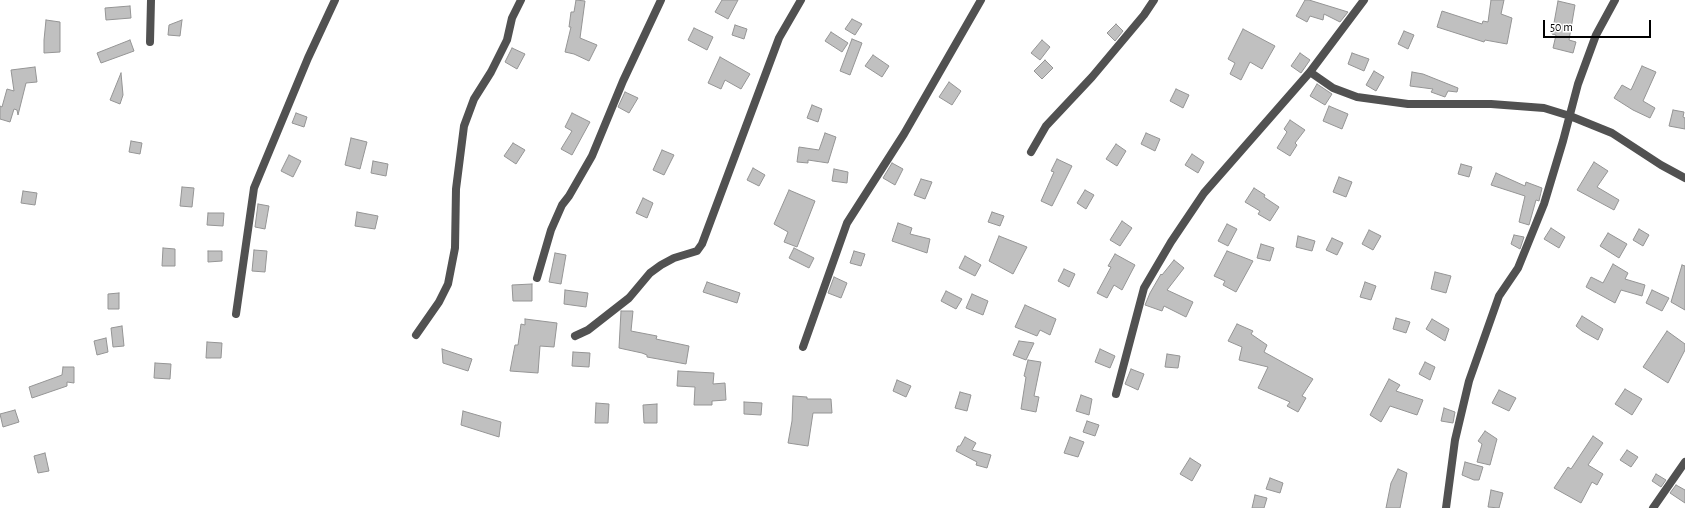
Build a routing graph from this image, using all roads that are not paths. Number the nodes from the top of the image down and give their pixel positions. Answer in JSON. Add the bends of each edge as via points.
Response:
{"nodes":[{"id":1,"x":151,"y":0,"type":"edge"},
{"id":2,"x":335,"y":0,"type":"edge"},
{"id":3,"x":521,"y":0,"type":"edge"},
{"id":4,"x":661,"y":0,"type":"edge"},
{"id":5,"x":801,"y":0,"type":"edge"},
{"id":6,"x":981,"y":0,"type":"edge"},
{"id":7,"x":1154,"y":0,"type":"edge"},
{"id":8,"x":1364,"y":0,"type":"edge"},
{"id":9,"x":1615,"y":0,"type":"edge"},
{"id":10,"x":150,"y":42,"type":"dead end"},
{"id":11,"x":1310,"y":72,"type":"junction"},
{"id":12,"x":1570,"y":116,"type":"junction"},
{"id":13,"x":1031,"y":152,"type":"dead end"},
{"id":14,"x":1685,"y":178,"type":"edge"},
{"id":15,"x":537,"y":278,"type":"dead end"},
{"id":16,"x":236,"y":314,"type":"dead end"},
{"id":17,"x":416,"y":335,"type":"dead end"},
{"id":18,"x":575,"y":336,"type":"dead end"},
{"id":19,"x":803,"y":347,"type":"dead end"},
{"id":20,"x":1116,"y":394,"type":"dead end"},
{"id":21,"x":1685,"y":462,"type":"edge"},
{"id":22,"x":1446,"y":508,"type":"edge"},
{"id":23,"x":1653,"y":508,"type":"edge"}],
"edges":[{"from":1,"to":10,"type":"street"},
{"from":2,"to":16,"type":"street","via":[[254,188]]},
{"from":3,"to":17,"type":"street","via":[[512,18],[507,40],[474,99],[464,126],[456,188],[455,248],[448,284]]},
{"from":4,"to":15,"type":"street","via":[[592,156],[562,205],[551,230]]},
{"from":5,"to":18,"type":"street","via":[[779,38],[702,244],[697,251],[661,265],[630,298],[588,330]]},
{"from":6,"to":19,"type":"street","via":[[904,134],[847,223]]},
{"from":7,"to":13,"type":"street","via":[[1144,16],[1092,77],[1046,126]]},
{"from":8,"to":11,"type":"street"},
{"from":9,"to":12,"type":"street","via":[[1596,35],[1578,84]]},
{"from":11,"to":12,"type":"street","via":[[1333,88],[1357,97],[1408,104],[1491,104],[1544,108]]},
{"from":11,"to":20,"type":"street","via":[[1204,193],[1171,242],[1144,288]]},
{"from":12,"to":14,"type":"street","via":[[1612,133]]},
{"from":12,"to":22,"type":"street","via":[[1544,204],[1518,268],[1499,296],[1469,381],[1455,440]]},
{"from":21,"to":23,"type":"street"}]}
